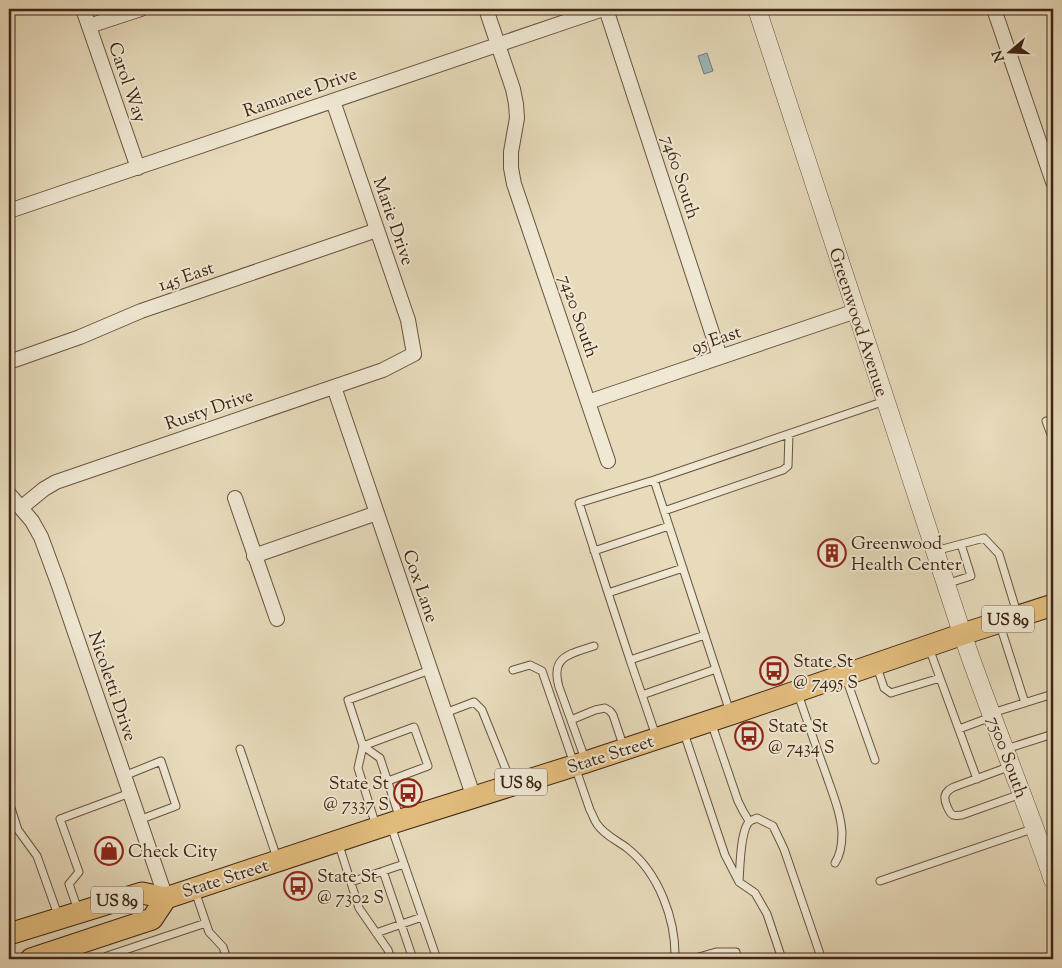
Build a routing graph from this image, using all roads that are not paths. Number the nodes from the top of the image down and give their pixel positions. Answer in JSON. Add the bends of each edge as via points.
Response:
{"nodes":[{"id":1,"x":83,"y":9,"type":"edge"},
{"id":2,"x":141,"y":9,"type":"edge"},
{"id":3,"x":486,"y":9,"type":"edge"},
{"id":4,"x":604,"y":9,"type":"edge"},
{"id":5,"x":757,"y":9,"type":"edge"},
{"id":6,"x":994,"y":9,"type":"edge"},
{"id":7,"x":89,"y":26,"type":"junction"},
{"id":8,"x":498,"y":44,"type":"junction"},
{"id":9,"x":333,"y":100,"type":"junction"},
{"id":10,"x":138,"y":168,"type":"junction"},
{"id":11,"x":1053,"y":182,"type":"edge"},
{"id":12,"x":9,"y":211,"type":"edge"},
{"id":13,"x":377,"y":230,"type":"junction"},
{"id":14,"x":856,"y":311,"type":"junction"},
{"id":15,"x":414,"y":354,"type":"joint"},
{"id":16,"x":720,"y":357,"type":"junction"},
{"id":17,"x":9,"y":362,"type":"edge"},
{"id":18,"x":334,"y":386,"type":"junction"},
{"id":19,"x":885,"y":400,"type":"junction"},
{"id":20,"x":588,"y":402,"type":"junction"},
{"id":21,"x":1046,"y":421,"type":"dead end"},
{"id":22,"x":789,"y":434,"type":"junction"},
{"id":23,"x":1053,"y":440,"type":"edge"},
{"id":24,"x":608,"y":461,"type":"dead end"},
{"id":25,"x":654,"y":480,"type":"junction"},
{"id":26,"x":9,"y":494,"type":"edge"},
{"id":27,"x":235,"y":498,"type":"dead end"},
{"id":28,"x":22,"y":508,"type":"junction"},
{"id":29,"x":664,"y":511,"type":"junction"},
{"id":30,"x":377,"y":513,"type":"junction"},
{"id":31,"x":669,"y":526,"type":"junction"},
{"id":32,"x":961,"y":544,"type":"junction"},
{"id":33,"x":594,"y":551,"type":"junction"},
{"id":34,"x":935,"y":551,"type":"junction"},
{"id":35,"x":254,"y":556,"type":"junction"},
{"id":36,"x":683,"y":568,"type":"junction"},
{"id":37,"x":946,"y":584,"type":"junction"},
{"id":38,"x":608,"y":593,"type":"junction"},
{"id":39,"x":1053,"y":605,"type":"edge"},
{"id":40,"x":277,"y":619,"type":"dead end"},
{"id":41,"x":1008,"y":619,"type":"junction"},
{"id":42,"x":963,"y":634,"type":"junction"},
{"id":43,"x":705,"y":635,"type":"junction"},
{"id":44,"x":594,"y":646,"type":"dead end"},
{"id":45,"x":928,"y":646,"type":"junction"},
{"id":46,"x":630,"y":660,"type":"junction"},
{"id":47,"x":876,"y":664,"type":"junction"},
{"id":48,"x":716,"y":669,"type":"junction"},
{"id":49,"x":430,"y":670,"type":"junction"},
{"id":50,"x":513,"y":670,"type":"dead end"},
{"id":51,"x":845,"y":675,"type":"junction"},
{"id":52,"x":940,"y":678,"type":"junction"},
{"id":53,"x":798,"y":691,"type":"junction"},
{"id":54,"x":1053,"y":694,"type":"edge"},
{"id":55,"x":642,"y":695,"type":"junction"},
{"id":56,"x":1025,"y":703,"type":"junction"},
{"id":57,"x":445,"y":713,"type":"junction"},
{"id":58,"x":992,"y":715,"type":"junction"},
{"id":59,"x":721,"y":718,"type":"junction"},
{"id":60,"x":571,"y":720,"type":"junction"},
{"id":61,"x":959,"y":729,"type":"junction"},
{"id":62,"x":684,"y":730,"type":"junction"},
{"id":63,"x":1053,"y":734,"type":"edge"},
{"id":64,"x":656,"y":739,"type":"junction"},
{"id":65,"x":363,"y":746,"type":"junction"},
{"id":66,"x":240,"y":749,"type":"dead end"},
{"id":67,"x":625,"y":749,"type":"junction"},
{"id":68,"x":1005,"y":749,"type":"junction"},
{"id":69,"x":875,"y":760,"type":"dead end"},
{"id":70,"x":581,"y":764,"type":"junction"},
{"id":71,"x":1011,"y":766,"type":"junction"},
{"id":72,"x":124,"y":776,"type":"junction"},
{"id":73,"x":977,"y":779,"type":"junction"},
{"id":74,"x":388,"y":781,"type":"junction"},
{"id":75,"x":512,"y":785,"type":"junction"},
{"id":76,"x":130,"y":794,"type":"junction"},
{"id":77,"x":1022,"y":794,"type":"junction"},
{"id":78,"x":474,"y":798,"type":"junction"},
{"id":79,"x":9,"y":802,"type":"edge"},
{"id":80,"x":139,"y":820,"type":"junction"},
{"id":81,"x":750,"y":822,"type":"junction"},
{"id":82,"x":389,"y":824,"type":"junction"},
{"id":83,"x":1035,"y":828,"type":"junction"},
{"id":84,"x":337,"y":841,"type":"junction"},
{"id":85,"x":278,"y":861,"type":"junction"},
{"id":86,"x":836,"y":863,"type":"dead end"},
{"id":87,"x":404,"y":864,"type":"junction"},
{"id":88,"x":384,"y":871,"type":"junction"},
{"id":89,"x":1052,"y":873,"type":"edge"},
{"id":90,"x":880,"y":881,"type":"dead end"},
{"id":91,"x":351,"y":882,"type":"junction"},
{"id":92,"x":739,"y":882,"type":"junction"},
{"id":93,"x":195,"y":889,"type":"junction"},
{"id":94,"x":166,"y":898,"type":"junction"},
{"id":95,"x":69,"y":914,"type":"junction"},
{"id":96,"x":422,"y":917,"type":"junction"},
{"id":97,"x":206,"y":923,"type":"junction"},
{"id":98,"x":401,"y":924,"type":"junction"},
{"id":99,"x":376,"y":933,"type":"junction"},
{"id":100,"x":9,"y":934,"type":"edge"},
{"id":101,"x":104,"y":948,"type":"edge"},
{"id":102,"x":821,"y":958,"type":"dead end"},
{"id":103,"x":31,"y":959,"type":"edge"},
{"id":104,"x":227,"y":959,"type":"edge"},
{"id":105,"x":391,"y":959,"type":"edge"},
{"id":106,"x":413,"y":959,"type":"edge"},
{"id":107,"x":437,"y":959,"type":"edge"},
{"id":108,"x":674,"y":959,"type":"edge"},
{"id":109,"x":692,"y":959,"type":"edge"},
{"id":110,"x":738,"y":959,"type":"edge"},
{"id":111,"x":782,"y":959,"type":"edge"}],
"edges":[{"from":1,"to":7,"type":"street","name":"Carol Way"},
{"from":2,"to":7,"type":"street"},
{"from":3,"to":8,"type":"street","name":"7420 South"},
{"from":4,"to":8,"type":"street","name":"Ramanee Drive"},
{"from":4,"to":16,"type":"street","name":"7460 South"},
{"from":5,"to":14,"type":"street","name":"Greenwood Avenue"},
{"from":6,"to":11,"type":"street"},
{"from":7,"to":10,"type":"street","name":"Carol Way"},
{"from":8,"to":9,"type":"street","name":"Ramanee Drive"},
{"from":8,"to":20,"type":"street","name":"7420 South","via":[[516,104],[511,152],[514,184]]},
{"from":9,"to":10,"type":"street","name":"Ramanee Drive"},
{"from":9,"to":13,"type":"street","name":"Marie Drive"},
{"from":10,"to":12,"type":"street","name":"Ramanee Drive"},
{"from":13,"to":15,"type":"street","name":"Marie Drive","via":[[408,320]]},
{"from":13,"to":17,"type":"street","name":"145 East","via":[[141,311]]},
{"from":14,"to":16,"type":"street","name":"95 East"},
{"from":14,"to":19,"type":"street","name":"Greenwood Avenue"},
{"from":15,"to":18,"type":"street","name":"Rusty Drive","via":[[383,370]]},
{"from":16,"to":20,"type":"street","name":"95 East"},
{"from":18,"to":28,"type":"street","name":"Rusty Drive","via":[[63,479],[44,489]]},
{"from":18,"to":30,"type":"street","name":"Cox Lane"},
{"from":19,"to":22,"type":"lane"},
{"from":19,"to":34,"type":"street","name":"Greenwood Avenue"},
{"from":20,"to":24,"type":"street","name":"7420 South"},
{"from":21,"to":23,"type":"lane"},
{"from":22,"to":25,"type":"lane"},
{"from":22,"to":29,"type":"lane","via":[[788,466],[783,470]]},
{"from":25,"to":29,"type":"lane"},
{"from":25,"to":33,"type":"lane","via":[[579,503]]},
{"from":26,"to":28,"type":"street","name":"Nicoletti Drive"},
{"from":27,"to":35,"type":"street"},
{"from":28,"to":72,"type":"street","name":"Nicoletti Drive","via":[[41,537]]},
{"from":29,"to":31,"type":"lane"},
{"from":30,"to":35,"type":"street"},
{"from":30,"to":49,"type":"street","name":"Cox Lane"},
{"from":31,"to":33,"type":"lane"},
{"from":31,"to":36,"type":"lane"},
{"from":32,"to":34,"type":"lane"},
{"from":32,"to":37,"type":"lane","via":[[971,576]]},
{"from":32,"to":41,"type":"lane","via":[[984,538],[999,554]]},
{"from":33,"to":38,"type":"lane"},
{"from":34,"to":37,"type":"street","name":"Greenwood Avenue"},
{"from":35,"to":40,"type":"street"},
{"from":36,"to":38,"type":"lane"},
{"from":36,"to":43,"type":"lane"},
{"from":37,"to":42,"type":"street","name":"Greenwood Avenue"},
{"from":38,"to":46,"type":"lane"},
{"from":39,"to":41,"type":"main road","name":"State Street","number":"US 89"},
{"from":41,"to":42,"type":"main road","name":"State Street","number":"US 89"},
{"from":41,"to":56,"type":"lane"},
{"from":42,"to":45,"type":"main road","name":"State Street","number":"US 89"},
{"from":42,"to":58,"type":"street","name":"7500 South"},
{"from":43,"to":46,"type":"lane"},
{"from":43,"to":48,"type":"lane"},
{"from":44,"to":60,"type":"lane","via":[[568,655],[558,664],[556,678]]},
{"from":45,"to":47,"type":"main road","name":"State Street","number":"US 89"},
{"from":45,"to":52,"type":"lane"},
{"from":46,"to":55,"type":"lane"},
{"from":47,"to":51,"type":"main road","name":"State Street","number":"US 89"},
{"from":47,"to":52,"type":"lane","via":[[884,688],[891,693]]},
{"from":48,"to":55,"type":"lane"},
{"from":48,"to":59,"type":"lane"},
{"from":49,"to":57,"type":"street","name":"Cox Lane"},
{"from":49,"to":65,"type":"lane","via":[[348,700]]},
{"from":50,"to":70,"type":"lane","via":[[530,665],[542,671]]},
{"from":51,"to":53,"type":"main road","name":"State Street","number":"US 89"},
{"from":51,"to":69,"type":"lane"},
{"from":52,"to":61,"type":"lane"},
{"from":53,"to":59,"type":"main road","name":"State Street","number":"US 89"},
{"from":53,"to":86,"type":"lane","via":[[838,813],[842,833]]},
{"from":54,"to":56,"type":"lane"},
{"from":55,"to":64,"type":"lane"},
{"from":56,"to":58,"type":"lane"},
{"from":57,"to":75,"type":"lane","via":[[474,702],[482,710]]},
{"from":57,"to":78,"type":"street","name":"Cox Lane"},
{"from":58,"to":61,"type":"lane"},
{"from":58,"to":68,"type":"street","name":"7500 South"},
{"from":59,"to":62,"type":"main road","name":"State Street","number":"US 89"},
{"from":59,"to":81,"type":"lane","via":[[738,800]]},
{"from":60,"to":67,"type":"lane","via":[[595,710],[610,710]]},
{"from":60,"to":70,"type":"lane"},
{"from":61,"to":73,"type":"lane"},
{"from":62,"to":64,"type":"main road","name":"State Street","number":"US 89"},
{"from":62,"to":92,"type":"lane","via":[[725,855]]},
{"from":63,"to":68,"type":"lane"},
{"from":64,"to":67,"type":"main road","name":"State Street","number":"US 89"},
{"from":65,"to":74,"type":"lane","via":[[380,758]]},
{"from":65,"to":74,"type":"lane","via":[[414,727],[428,766]]},
{"from":65,"to":82,"type":"lane","via":[[358,768]]},
{"from":66,"to":85,"type":"lane"},
{"from":67,"to":70,"type":"main road","name":"State Street","number":"US 89"},
{"from":68,"to":71,"type":"street","name":"7500 South"},
{"from":70,"to":75,"type":"main road","name":"State Street","number":"US 89"},
{"from":70,"to":108,"type":"lane","via":[[590,810],[598,826],[647,867],[664,900],[675,946]]},
{"from":71,"to":73,"type":"lane"},
{"from":71,"to":77,"type":"street","name":"7500 South"},
{"from":72,"to":76,"type":"street","name":"Nicoletti Drive"},
{"from":72,"to":80,"type":"lane","via":[[161,762],[176,806]]},
{"from":73,"to":77,"type":"lane","via":[[954,787],[945,794],[952,814],[962,815]]},
{"from":74,"to":82,"type":"lane"},
{"from":75,"to":78,"type":"main road","name":"State Street","number":"US 89"},
{"from":76,"to":80,"type":"street","name":"Nicoletti Drive"},
{"from":76,"to":95,"type":"lane","via":[[60,819],[79,872],[69,884]]},
{"from":77,"to":83,"type":"street","name":"7500 South"},
{"from":78,"to":82,"type":"main road","name":"State Street","number":"US 89"},
{"from":79,"to":95,"type":"lane","via":[[18,830],[37,856]]},
{"from":80,"to":94,"type":"street","name":"Nicoletti Drive"},
{"from":81,"to":92,"type":"lane","via":[[745,827],[742,841]]},
{"from":81,"to":102,"type":"lane","via":[[757,818],[764,821],[773,826],[779,837]]},
{"from":82,"to":84,"type":"main road","name":"State Street","number":"US 89"},
{"from":82,"to":87,"type":"lane"},
{"from":83,"to":89,"type":"street","name":"7500 South"},
{"from":83,"to":90,"type":"lane"},
{"from":84,"to":85,"type":"main road","name":"State Street","number":"US 89"},
{"from":84,"to":91,"type":"lane"},
{"from":85,"to":93,"type":"main road","name":"State Street","number":"US 89"},
{"from":87,"to":88,"type":"lane"},
{"from":87,"to":96,"type":"lane"},
{"from":88,"to":91,"type":"lane"},
{"from":88,"to":98,"type":"lane"},
{"from":91,"to":99,"type":"lane","via":[[359,908]]},
{"from":92,"to":111,"type":"lane","via":[[755,893],[768,914]]},
{"from":93,"to":94,"type":"main road","name":"State Street","number":"US 89"},
{"from":93,"to":97,"type":"lane"},
{"from":94,"to":95,"type":"main road","name":"State Street","number":"US 89","via":[[142,893]]},
{"from":94,"to":101,"type":"main road","name":"State Street","via":[[152,919]]},
{"from":95,"to":100,"type":"main road","name":"State Street","number":"US 89"},
{"from":96,"to":98,"type":"lane"},
{"from":96,"to":107,"type":"lane"},
{"from":97,"to":101,"type":"lane"},
{"from":97,"to":104,"type":"lane","via":[[209,932],[223,947]]},
{"from":98,"to":99,"type":"lane"},
{"from":98,"to":106,"type":"lane"},
{"from":99,"to":105,"type":"lane"},
{"from":101,"to":103,"type":"main road","name":"State Street"},
{"from":109,"to":110,"type":"lane","via":[[716,952],[736,952]]}]}
